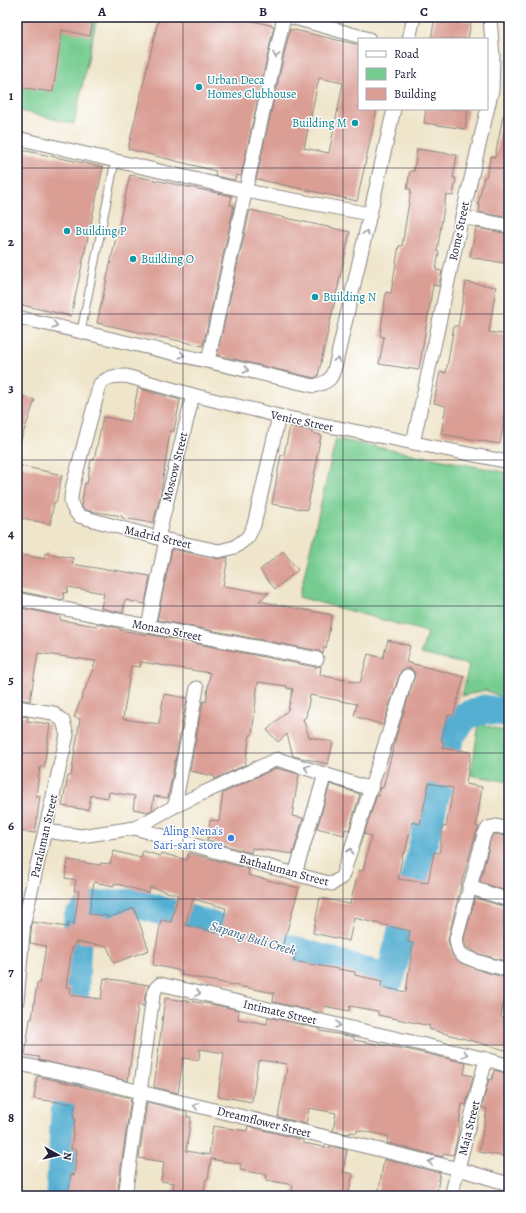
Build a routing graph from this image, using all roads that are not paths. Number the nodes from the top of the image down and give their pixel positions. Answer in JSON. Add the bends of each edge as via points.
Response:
{"nodes":[{"id":1,"x":284,"y":17,"type":"edge"},
{"id":2,"x":291,"y":17,"type":"edge"},
{"id":3,"x":414,"y":17,"type":"edge"},
{"id":4,"x":490,"y":17,"type":"edge"},
{"id":5,"x":365,"y":38,"type":"edge"},
{"id":6,"x":409,"y":38,"type":"edge"},
{"id":7,"x":488,"y":107,"type":"edge"},
{"id":8,"x":394,"y":110,"type":"edge"},
{"id":9,"x":487,"y":110,"type":"edge"},
{"id":10,"x":17,"y":138,"type":"edge"},
{"id":11,"x":115,"y":161,"type":"junction"},
{"id":12,"x":246,"y":192,"type":"junction"},
{"id":13,"x":370,"y":214,"type":"junction"},
{"id":14,"x":462,"y":217,"type":"junction"},
{"id":15,"x":509,"y":226,"type":"edge"},
{"id":16,"x":17,"y":317,"type":"edge"},
{"id":17,"x":81,"y":331,"type":"junction"},
{"id":18,"x":208,"y":361,"type":"junction"},
{"id":19,"x":100,"y":384,"type":"joint"},
{"id":20,"x":193,"y":395,"type":"junction"},
{"id":21,"x":279,"y":416,"type":"junction"},
{"id":22,"x":413,"y":443,"type":"junction"},
{"id":23,"x":509,"y":460,"type":"edge"},
{"id":24,"x":162,"y":539,"type":"junction"},
{"id":25,"x":17,"y":599,"type":"edge"},
{"id":26,"x":148,"y":626,"type":"junction"},
{"id":27,"x":317,"y":659,"type":"dead end"},
{"id":28,"x":407,"y":676,"type":"dead end"},
{"id":29,"x":197,"y":688,"type":"dead end"},
{"id":30,"x":17,"y":708,"type":"edge"},
{"id":31,"x":325,"y":774,"type":"junction"},
{"id":32,"x":371,"y":789,"type":"junction"},
{"id":33,"x":175,"y":806,"type":"junction"},
{"id":34,"x":135,"y":828,"type":"junction"},
{"id":35,"x":509,"y":829,"type":"edge"},
{"id":36,"x":46,"y":831,"type":"junction"},
{"id":37,"x":295,"y":874,"type":"junction"},
{"id":38,"x":469,"y":887,"type":"junction"},
{"id":39,"x":509,"y":900,"type":"edge"},
{"id":40,"x":509,"y":970,"type":"edge"},
{"id":41,"x":17,"y":1001,"type":"edge"},
{"id":42,"x":486,"y":1059,"type":"junction"},
{"id":43,"x":17,"y":1064,"type":"edge"},
{"id":44,"x":509,"y":1066,"type":"edge"},
{"id":45,"x":140,"y":1092,"type":"junction"},
{"id":46,"x":458,"y":1169,"type":"junction"},
{"id":47,"x":509,"y":1184,"type":"edge"},
{"id":48,"x":127,"y":1196,"type":"edge"},
{"id":49,"x":451,"y":1196,"type":"edge"}],
"edges":[{"from":1,"to":12,"type":"street","one_way":true},
{"from":2,"to":5,"type":"street"},
{"from":3,"to":6,"type":"street"},
{"from":4,"to":7,"type":"street","name":"Rome Street","via":[[493,58],[492,90]]},
{"from":8,"to":13,"type":"street"},
{"from":9,"to":14,"type":"street","name":"Rome Street"},
{"from":10,"to":11,"type":"street"},
{"from":11,"to":12,"type":"street"},
{"from":11,"to":17,"type":"lane"},
{"from":12,"to":13,"type":"street"},
{"from":12,"to":18,"type":"street"},
{"from":18,"to":13,"type":"street","one_way":true,"via":[[314,386],[326,383],[333,376]]},
{"from":14,"to":15,"type":"street"},
{"from":14,"to":22,"type":"street","name":"Rome Street"},
{"from":16,"to":17,"type":"street","one_way":true},
{"from":17,"to":18,"type":"street","one_way":true},
{"from":19,"to":20,"type":"street","name":"Venice Street","via":[[107,378],[126,376]]},
{"from":19,"to":24,"type":"street","name":"Madrid Street","via":[[73,485],[70,501],[73,509],[79,516]]},
{"from":20,"to":21,"type":"street","name":"Venice Street"},
{"from":20,"to":24,"type":"street","name":"Moscow Street"},
{"from":21,"to":22,"type":"street","name":"Venice Street"},
{"from":21,"to":24,"type":"street","name":"Madrid Street","via":[[254,525],[248,537],[235,547],[219,551]]},
{"from":22,"to":23,"type":"street","name":"Venice Street"},
{"from":24,"to":26,"type":"street","name":"Moscow Street"},
{"from":25,"to":26,"type":"street","name":"Monaco Street"},
{"from":26,"to":27,"type":"street","name":"Monaco Street"},
{"from":28,"to":32,"type":"street","name":"Bathaluman Street"},
{"from":29,"to":33,"type":"street"},
{"from":30,"to":36,"type":"street","name":"Paraluman Street","via":[[53,713],[63,721],[67,735]]},
{"from":31,"to":32,"type":"street","name":"Bathaluman Street"},
{"from":31,"to":33,"type":"street","name":"Bathaluman Street","one_way":true,"via":[[277,759]]},
{"from":31,"to":37,"type":"street"},
{"from":37,"to":32,"type":"street","name":"Bathaluman Street","one_way":true,"via":[[332,884],[342,877]]},
{"from":33,"to":34,"type":"street","name":"Bathaluman Street"},
{"from":34,"to":36,"type":"street","name":"Bathaluman Street","via":[[81,836]]},
{"from":34,"to":37,"type":"street","name":"Bathaluman Street"},
{"from":35,"to":38,"type":"street","via":[[496,826],[488,828]]},
{"from":36,"to":41,"type":"street","name":"Paraluman Street","via":[[24,922]]},
{"from":38,"to":39,"type":"street"},
{"from":38,"to":40,"type":"street","via":[[456,939],[457,948],[467,958]]},
{"from":42,"to":44,"type":"street","name":"Intimate Street"},
{"from":45,"to":42,"type":"street","name":"Intimate Street","one_way":true,"via":[[153,996],[160,984]]},
{"from":42,"to":46,"type":"street","name":"Maja Street"},
{"from":43,"to":45,"type":"street","name":"Dreamflower Street","via":[[84,1077]]},
{"from":46,"to":45,"type":"street","name":"Dreamflower Street","one_way":true},
{"from":45,"to":48,"type":"street","name":"Intimate Street"},
{"from":46,"to":47,"type":"street","name":"Dreamflower Street"},
{"from":46,"to":49,"type":"street","name":"Maja Street"}]}
